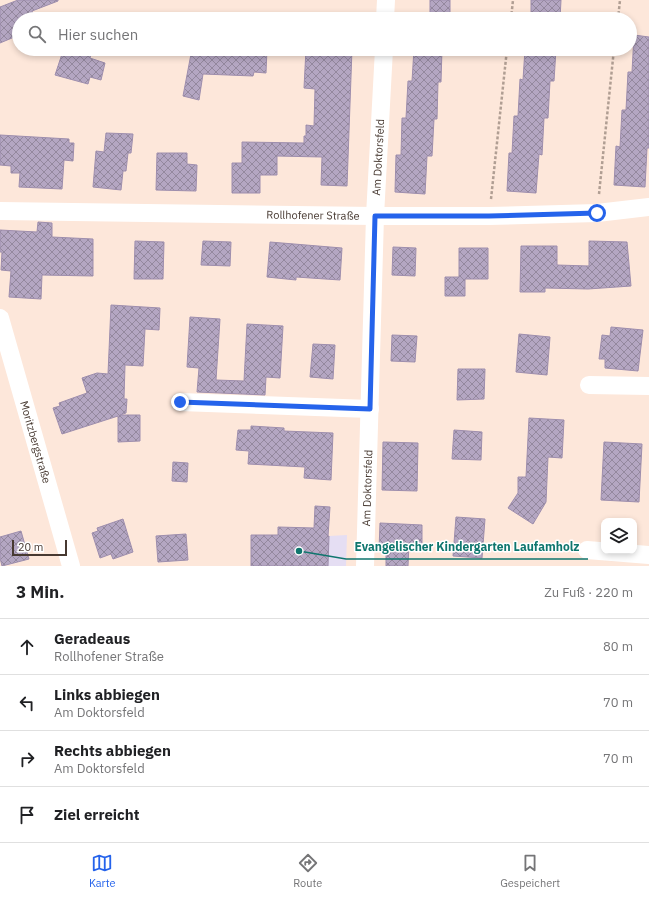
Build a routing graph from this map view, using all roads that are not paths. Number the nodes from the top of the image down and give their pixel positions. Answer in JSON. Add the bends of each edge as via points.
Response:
{"nodes":[{"id":1,"x":386,"y":0,"type":"edge"},
{"id":2,"x":385,"y":12,"type":"edge"},
{"id":3,"x":384,"y":56,"type":"edge"},
{"id":4,"x":649,"y":207,"type":"edge"},
{"id":5,"x":0,"y":211,"type":"edge"},
{"id":6,"x":375,"y":216,"type":"junction"},
{"id":7,"x":0,"y":318,"type":"edge"},
{"id":8,"x":589,"y":385,"type":"dead end"},
{"id":9,"x":649,"y":386,"type":"edge"},
{"id":10,"x":180,"y":402,"type":"dead end"},
{"id":11,"x":370,"y":409,"type":"junction"},
{"id":12,"x":587,"y":550,"type":"dead end"},
{"id":13,"x":649,"y":554,"type":"edge"},
{"id":14,"x":71,"y":566,"type":"edge"},
{"id":15,"x":365,"y":566,"type":"edge"}],
"edges":[{"from":1,"to":2,"type":"street"},
{"from":3,"to":6,"type":"street","name":"Am Doktorsfeld"},
{"from":4,"to":6,"type":"street","name":"Rollhofener Straße","via":[[597,213]]},
{"from":5,"to":6,"type":"street","name":"Rollhofener Straße"},
{"from":6,"to":11,"type":"street","name":"Am Doktorsfeld"},
{"from":7,"to":14,"type":"street","name":"Moritzbergstraße"},
{"from":8,"to":9,"type":"street"},
{"from":10,"to":11,"type":"street"},
{"from":11,"to":15,"type":"street","name":"Am Doktorsfeld"},
{"from":12,"to":13,"type":"street"}]}
